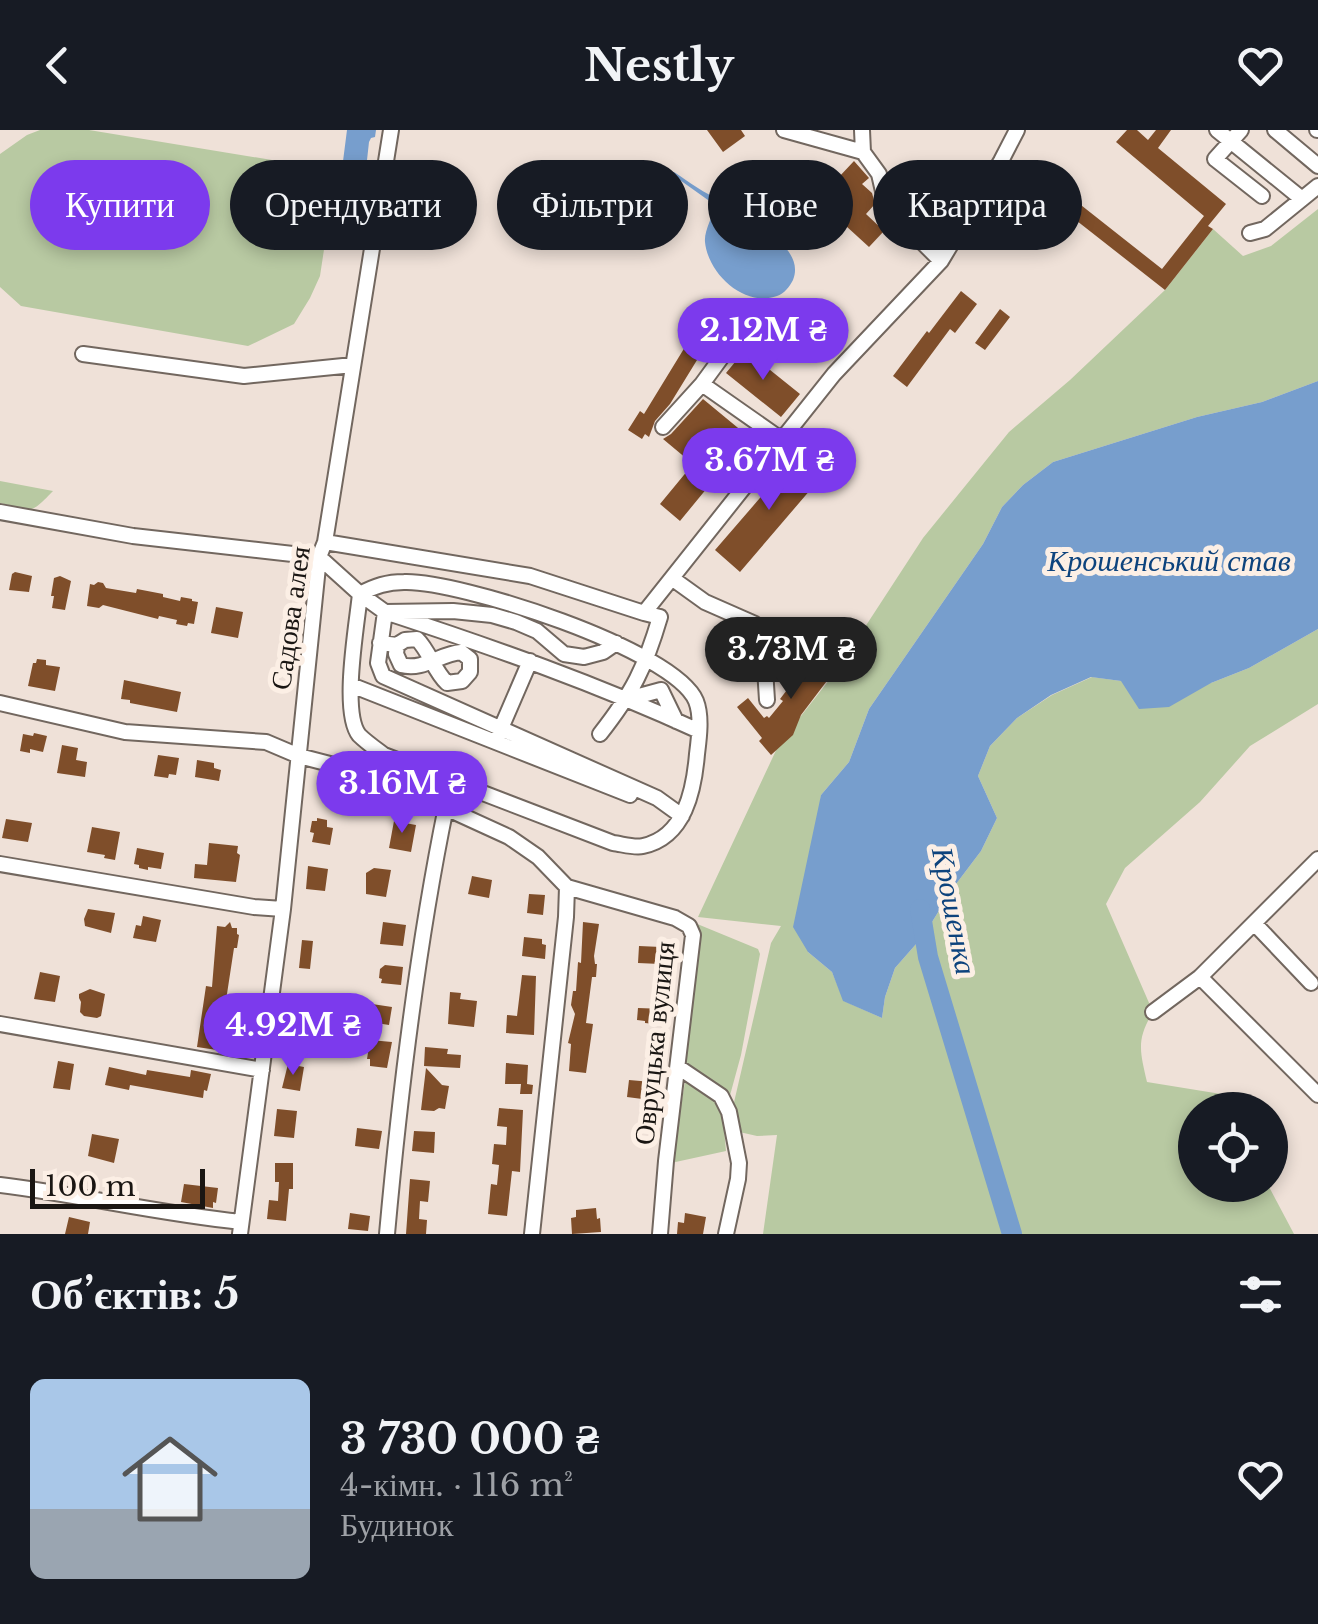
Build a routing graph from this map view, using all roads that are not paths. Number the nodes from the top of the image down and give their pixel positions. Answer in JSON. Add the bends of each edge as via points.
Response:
{"nodes":[{"id":1,"x":392,"y":130,"type":"edge"},
{"id":2,"x":784,"y":130,"type":"edge"},
{"id":3,"x":862,"y":130,"type":"edge"},
{"id":4,"x":1017,"y":130,"type":"edge"},
{"id":5,"x":1217,"y":130,"type":"edge"},
{"id":6,"x":1284,"y":133,"type":"edge"},
{"id":7,"x":1236,"y":136,"type":"edge"},
{"id":8,"x":863,"y":152,"type":"junction"},
{"id":9,"x":387,"y":160,"type":"edge"},
{"id":10,"x":1318,"y":166,"type":"edge"},
{"id":11,"x":1318,"y":186,"type":"edge"},
{"id":12,"x":1262,"y":196,"type":"dead end"},
{"id":13,"x":1302,"y":199,"type":"junction"},
{"id":14,"x":1250,"y":233,"type":"dead end"},
{"id":15,"x":372,"y":250,"type":"edge"},
{"id":16,"x":941,"y":261,"type":"junction"},
{"id":17,"x":732,"y":343,"type":"dead end"},
{"id":18,"x":83,"y":354,"type":"dead end"},
{"id":19,"x":353,"y":365,"type":"junction"},
{"id":20,"x":702,"y":384,"type":"junction"},
{"id":21,"x":663,"y":428,"type":"dead end"},
{"id":22,"x":782,"y":440,"type":"junction"},
{"id":23,"x":0,"y":512,"type":"edge"},
{"id":24,"x":322,"y":550,"type":"junction"},
{"id":25,"x":673,"y":579,"type":"junction"},
{"id":26,"x":360,"y":594,"type":"junction"},
{"id":27,"x":385,"y":612,"type":"junction"},
{"id":28,"x":644,"y":613,"type":"junction"},
{"id":29,"x":380,"y":643,"type":"junction"},
{"id":30,"x":616,"y":643,"type":"junction"},
{"id":31,"x":396,"y":645,"type":"junction"},
{"id":32,"x":648,"y":659,"type":"junction"},
{"id":33,"x":530,"y":660,"type":"junction"},
{"id":34,"x":351,"y":685,"type":"junction"},
{"id":35,"x":627,"y":699,"type":"junction"},
{"id":36,"x":767,"y":700,"type":"dead end"},
{"id":37,"x":0,"y":702,"type":"edge"},
{"id":38,"x":676,"y":721,"type":"junction"},
{"id":39,"x":502,"y":727,"type":"junction"},
{"id":40,"x":700,"y":731,"type":"junction"},
{"id":41,"x":600,"y":734,"type":"dead end"},
{"id":42,"x":495,"y":742,"type":"junction"},
{"id":43,"x":299,"y":756,"type":"junction"},
{"id":44,"x":446,"y":808,"type":"junction"},
{"id":45,"x":682,"y":816,"type":"junction"},
{"id":46,"x":1318,"y":859,"type":"edge"},
{"id":47,"x":0,"y":864,"type":"edge"},
{"id":48,"x":566,"y":887,"type":"junction"},
{"id":49,"x":284,"y":909,"type":"junction"},
{"id":50,"x":1254,"y":923,"type":"junction"},
{"id":51,"x":1200,"y":977,"type":"junction"},
{"id":52,"x":1312,"y":982,"type":"dead end"},
{"id":53,"x":1153,"y":1012,"type":"dead end"},
{"id":54,"x":0,"y":1024,"type":"edge"},
{"id":55,"x":678,"y":1067,"type":"junction"},
{"id":56,"x":262,"y":1070,"type":"junction"},
{"id":57,"x":1318,"y":1096,"type":"edge"},
{"id":58,"x":0,"y":1185,"type":"edge"},
{"id":59,"x":240,"y":1228,"type":"edge"},
{"id":60,"x":387,"y":1234,"type":"edge"},
{"id":61,"x":532,"y":1234,"type":"edge"},
{"id":62,"x":660,"y":1234,"type":"edge"},
{"id":63,"x":726,"y":1234,"type":"edge"}],
"edges":[{"from":1,"to":9,"type":"street","name":"Садова алея"},
{"from":2,"to":8,"type":"street"},
{"from":3,"to":8,"type":"street"},
{"from":4,"to":16,"type":"street"},
{"from":5,"to":7,"type":"street"},
{"from":6,"to":10,"type":"street"},
{"from":7,"to":12,"type":"street","via":[[1215,158]]},
{"from":7,"to":13,"type":"street"},
{"from":8,"to":16,"type":"street","via":[[879,174],[885,200]]},
{"from":11,"to":13,"type":"street"},
{"from":13,"to":14,"type":"street"},
{"from":15,"to":19,"type":"street","name":"Садова алея"},
{"from":16,"to":22,"type":"street"},
{"from":17,"to":20,"type":"street"},
{"from":18,"to":19,"type":"street","via":[[244,376]]},
{"from":19,"to":24,"type":"street","name":"Садова алея"},
{"from":20,"to":21,"type":"street"},
{"from":20,"to":22,"type":"street"},
{"from":22,"to":25,"type":"street"},
{"from":23,"to":24,"type":"street","via":[[133,536]]},
{"from":24,"to":26,"type":"street"},
{"from":24,"to":28,"type":"street","via":[[530,576]]},
{"from":24,"to":43,"type":"street","name":"Садова алея"},
{"from":25,"to":28,"type":"street"},
{"from":25,"to":36,"type":"street","via":[[755,624]]},
{"from":26,"to":27,"type":"street"},
{"from":26,"to":30,"type":"street","via":[[377,584],[408,582],[475,594]]},
{"from":26,"to":34,"type":"street"},
{"from":27,"to":29,"type":"street"},
{"from":27,"to":30,"type":"street","via":[[492,615],[537,631],[564,654],[584,657]]},
{"from":27,"to":33,"type":"street"},
{"from":28,"to":32,"type":"street","via":[[660,618]]},
{"from":29,"to":31,"type":"street"},
{"from":29,"to":39,"type":"street","via":[[383,676]]},
{"from":30,"to":32,"type":"street"},
{"from":31,"to":31,"type":"street","via":[[418,639],[434,662],[401,665]]},
{"from":32,"to":35,"type":"street"},
{"from":32,"to":40,"type":"street","via":[[696,700]]},
{"from":33,"to":35,"type":"street"},
{"from":33,"to":39,"type":"street"},
{"from":34,"to":42,"type":"street"},
{"from":34,"to":45,"type":"street","via":[[358,733],[384,755],[613,843],[641,847],[659,840]]},
{"from":35,"to":38,"type":"street"},
{"from":35,"to":38,"type":"street","via":[[663,685]]},
{"from":35,"to":41,"type":"street"},
{"from":37,"to":43,"type":"street","via":[[125,732],[266,742]]},
{"from":38,"to":40,"type":"street"},
{"from":39,"to":42,"type":"street"},
{"from":39,"to":45,"type":"street","via":[[657,798]]},
{"from":40,"to":45,"type":"street","via":[[690,804]]},
{"from":42,"to":45,"type":"street"},
{"from":43,"to":44,"type":"street"},
{"from":43,"to":49,"type":"street","name":"Садова алея"},
{"from":44,"to":48,"type":"street","via":[[524,846]]},
{"from":44,"to":60,"type":"street","via":[[426,909]]},
{"from":46,"to":50,"type":"street"},
{"from":47,"to":49,"type":"street"},
{"from":48,"to":55,"type":"street","name":"Овруцька вулиця","via":[[674,918],[692,930]]},
{"from":48,"to":61,"type":"street"},
{"from":49,"to":56,"type":"street","name":"Садова алея"},
{"from":50,"to":51,"type":"street"},
{"from":50,"to":52,"type":"street"},
{"from":51,"to":53,"type":"street"},
{"from":51,"to":57,"type":"street"},
{"from":54,"to":56,"type":"street"},
{"from":55,"to":62,"type":"street","name":"Овруцька вулиця"},
{"from":55,"to":63,"type":"street","via":[[721,1096],[730,1112],[739,1163]]},
{"from":56,"to":59,"type":"street","name":"Садова алея"},
{"from":58,"to":59,"type":"street"}]}
